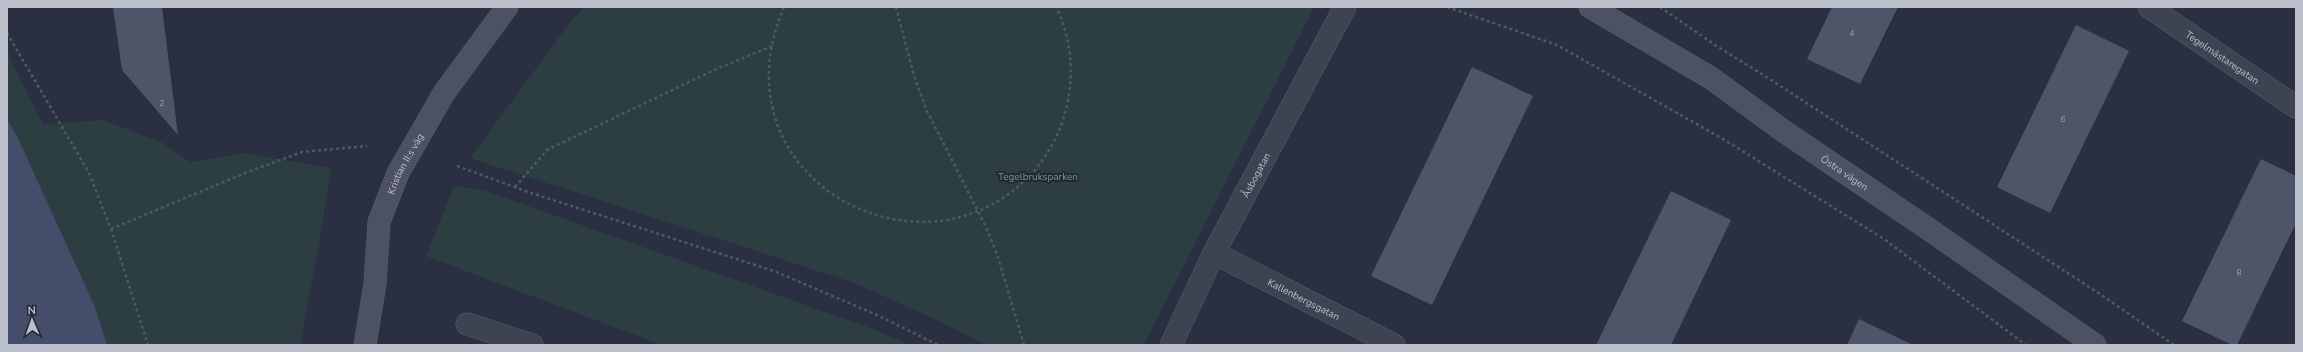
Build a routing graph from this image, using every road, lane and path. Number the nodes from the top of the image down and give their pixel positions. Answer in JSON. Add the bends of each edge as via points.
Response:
{"nodes":[{"id":1,"x":506,"y":7,"type":"edge"},
{"id":2,"x":784,"y":7,"type":"edge"},
{"id":3,"x":896,"y":7,"type":"edge"},
{"id":4,"x":1056,"y":7,"type":"edge"},
{"id":5,"x":1345,"y":7,"type":"edge"},
{"id":6,"x":1447,"y":7,"type":"edge"},
{"id":7,"x":1590,"y":7,"type":"edge"},
{"id":8,"x":1660,"y":7,"type":"edge"},
{"id":9,"x":2149,"y":7,"type":"edge"},
{"id":10,"x":7,"y":33,"type":"edge"},
{"id":11,"x":772,"y":46,"type":"junction"},
{"id":12,"x":2296,"y":107,"type":"edge"},
{"id":13,"x":367,"y":146,"type":"dead end"},
{"id":14,"x":457,"y":166,"type":"dead end"},
{"id":15,"x":514,"y":187,"type":"junction"},
{"id":16,"x":978,"y":211,"type":"junction"},
{"id":17,"x":111,"y":229,"type":"junction"},
{"id":18,"x":1214,"y":253,"type":"junction"},
{"id":19,"x":467,"y":324,"type":"dead end"},
{"id":20,"x":148,"y":345,"type":"edge"},
{"id":21,"x":365,"y":345,"type":"edge"},
{"id":22,"x":532,"y":345,"type":"edge"},
{"id":23,"x":938,"y":345,"type":"edge"},
{"id":24,"x":1024,"y":345,"type":"edge"},
{"id":25,"x":1171,"y":345,"type":"edge"},
{"id":26,"x":1394,"y":345,"type":"edge"},
{"id":27,"x":2026,"y":345,"type":"edge"},
{"id":28,"x":2095,"y":345,"type":"edge"},
{"id":29,"x":2174,"y":345,"type":"edge"}],
"edges":[{"from":1,"to":21,"type":"main road","name":"Kristian II:s väg","via":[[444,93],[398,173],[379,222],[375,284]]},
{"from":2,"to":11,"type":"path","via":[[776,26]]},
{"from":3,"to":16,"type":"path","via":[[914,76],[927,111]]},
{"from":4,"to":16,"type":"path","via":[[1069,43],[1071,77],[1067,109],[1057,136],[1042,161],[1022,183],[999,201]]},
{"from":5,"to":18,"type":"street","name":"Åsbogatan"},
{"from":6,"to":27,"type":"path","via":[[1557,45],[1716,135],[1884,239]]},
{"from":7,"to":28,"type":"main road","name":"Östra vägen","via":[[1711,78],[1782,130]]},
{"from":8,"to":29,"type":"path"},
{"from":9,"to":12,"type":"street","name":"Tegelmästaregatan"},
{"from":10,"to":17,"type":"path","via":[[89,173]]},
{"from":11,"to":15,"type":"path","via":[[712,71],[547,150]]},
{"from":11,"to":16,"type":"path","via":[[769,82],[777,122],[802,166],[824,188],[855,208],[906,222],[933,222],[958,218]]},
{"from":13,"to":17,"type":"path","via":[[302,152]]},
{"from":14,"to":15,"type":"path"},
{"from":15,"to":23,"type":"path","via":[[774,271],[877,315]]},
{"from":16,"to":24,"type":"path","via":[[997,254]]},
{"from":17,"to":20,"type":"path"},
{"from":18,"to":25,"type":"street","name":"Åsbogatan"},
{"from":18,"to":26,"type":"street","name":"Kallenbergsgatan"},
{"from":19,"to":22,"type":"street"}]}
